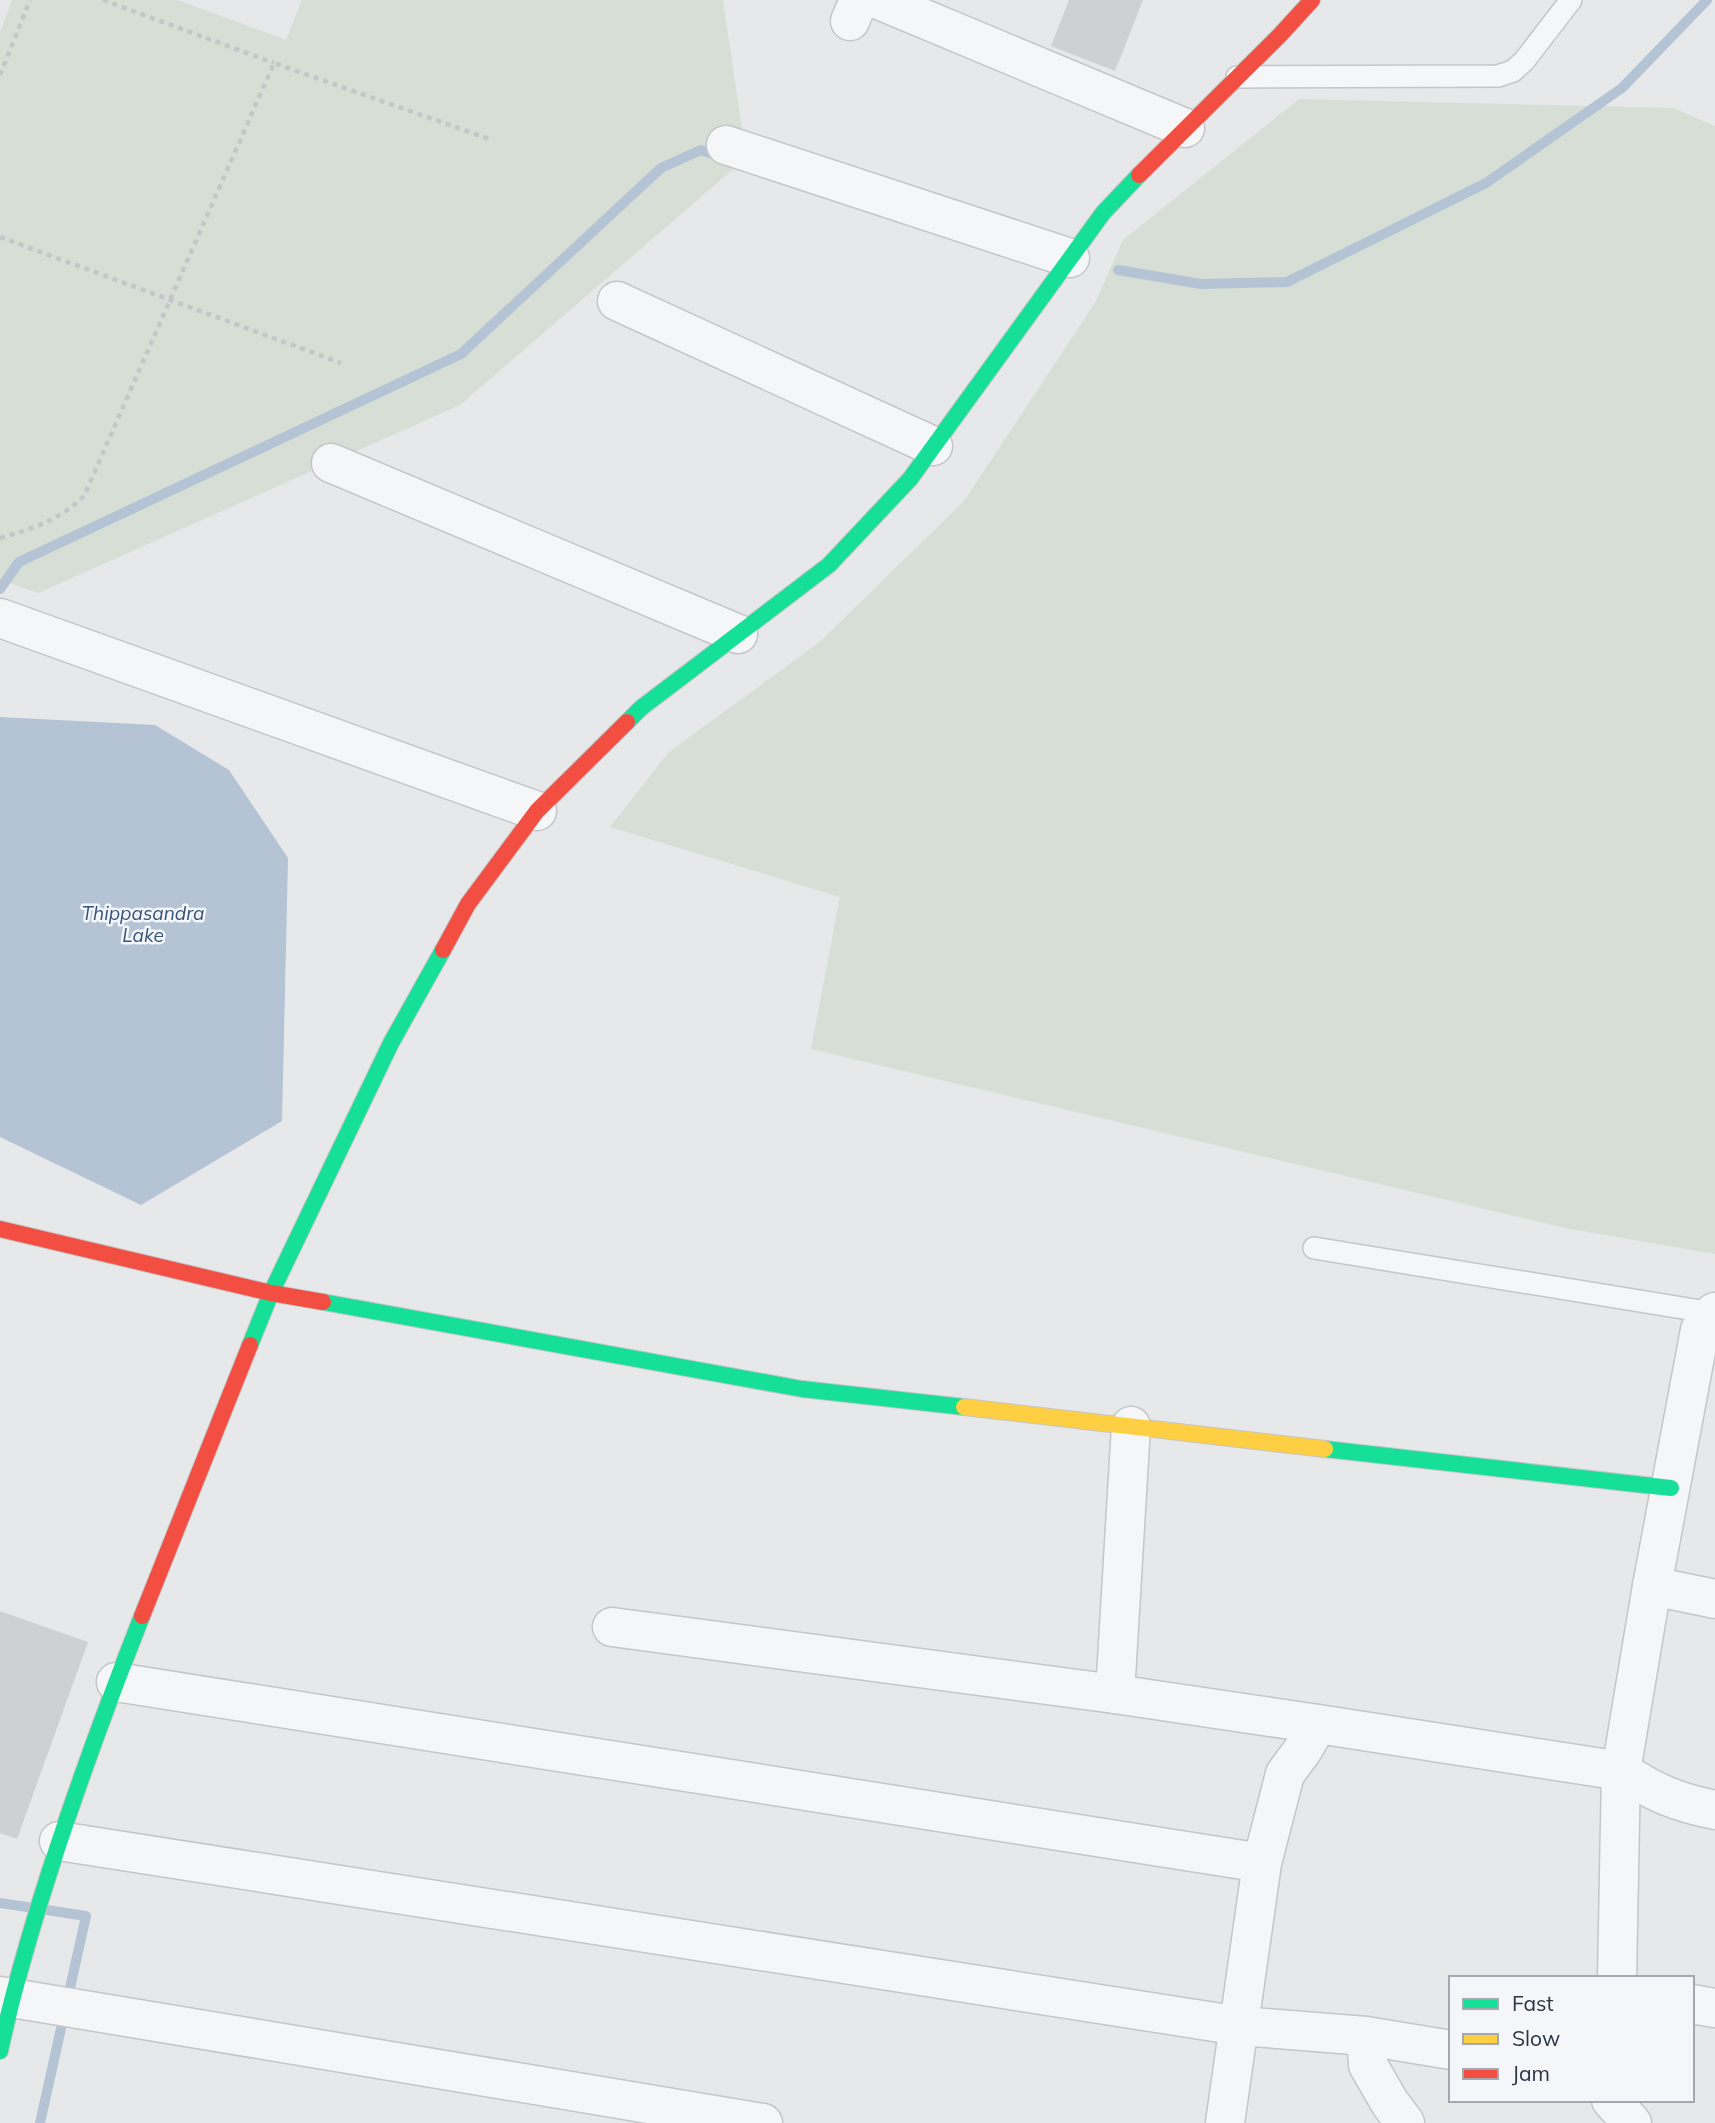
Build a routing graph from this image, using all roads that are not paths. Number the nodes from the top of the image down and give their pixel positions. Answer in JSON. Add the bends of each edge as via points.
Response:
{"nodes":[{"id":1,"x":1312,"y":0,"type":"edge"},
{"id":2,"x":1571,"y":0,"type":"edge"},
{"id":3,"x":863,"y":7,"type":"edge"},
{"id":4,"x":1237,"y":77,"type":"junction"},
{"id":5,"x":1185,"y":128,"type":"junction"},
{"id":6,"x":726,"y":145,"type":"dead end"},
{"id":7,"x":1070,"y":258,"type":"junction"},
{"id":8,"x":617,"y":301,"type":"dead end"},
{"id":9,"x":933,"y":446,"type":"junction"},
{"id":10,"x":331,"y":463,"type":"dead end"},
{"id":11,"x":0,"y":618,"type":"edge"},
{"id":12,"x":738,"y":634,"type":"junction"},
{"id":13,"x":537,"y":811,"type":"junction"},
{"id":14,"x":0,"y":1229,"type":"edge"},
{"id":15,"x":1314,"y":1248,"type":"dead end"},
{"id":16,"x":271,"y":1293,"type":"junction"},
{"id":17,"x":1714,"y":1312,"type":"edge"},
{"id":18,"x":1130,"y":1426,"type":"junction"},
{"id":19,"x":1671,"y":1488,"type":"junction"},
{"id":20,"x":1652,"y":1586,"type":"junction"},
{"id":21,"x":1715,"y":1599,"type":"edge"},
{"id":22,"x":612,"y":1627,"type":"dead end"},
{"id":23,"x":116,"y":1682,"type":"junction"},
{"id":24,"x":1115,"y":1694,"type":"junction"},
{"id":25,"x":1318,"y":1724,"type":"junction"},
{"id":26,"x":1621,"y":1771,"type":"junction"},
{"id":27,"x":1715,"y":1810,"type":"edge"},
{"id":28,"x":54,"y":1856,"type":"junction"},
{"id":29,"x":1262,"y":1863,"type":"junction"},
{"id":30,"x":1617,"y":1976,"type":"edge"},
{"id":31,"x":6,"y":1997,"type":"edge"},
{"id":32,"x":1694,"y":2004,"type":"edge"},
{"id":33,"x":1715,"y":2008,"type":"edge"},
{"id":34,"x":1240,"y":2026,"type":"junction"},
{"id":35,"x":1366,"y":2036,"type":"junction"},
{"id":36,"x":1449,"y":2050,"type":"edge"},
{"id":37,"x":0,"y":2051,"type":"edge"},
{"id":38,"x":1613,"y":2102,"type":"edge"},
{"id":39,"x":763,"y":2123,"type":"edge"},
{"id":40,"x":1225,"y":2123,"type":"edge"},
{"id":41,"x":1405,"y":2123,"type":"edge"},
{"id":42,"x":1632,"y":2123,"type":"edge"}],
"edges":[{"from":1,"to":4,"type":"main road"},
{"from":2,"to":4,"type":"lane","via":[[1524,61],[1498,76]]},
{"from":3,"to":5,"type":"street"},
{"from":4,"to":5,"type":"main road"},
{"from":5,"to":7,"type":"main road","via":[[1102,213]]},
{"from":6,"to":7,"type":"street"},
{"from":7,"to":9,"type":"main road"},
{"from":8,"to":9,"type":"street"},
{"from":9,"to":12,"type":"main road","via":[[909,479],[829,565]]},
{"from":10,"to":12,"type":"street"},
{"from":11,"to":13,"type":"street"},
{"from":12,"to":13,"type":"main road","via":[[641,708]]},
{"from":13,"to":16,"type":"main road","via":[[468,904],[398,1031]]},
{"from":14,"to":16,"type":"main road"},
{"from":15,"to":17,"type":"lane"},
{"from":16,"to":18,"type":"main road","via":[[802,1389]]},
{"from":16,"to":23,"type":"main road"},
{"from":17,"to":19,"type":"street","via":[[1700,1330]]},
{"from":18,"to":19,"type":"main road"},
{"from":18,"to":24,"type":"street"},
{"from":19,"to":20,"type":"street"},
{"from":20,"to":21,"type":"street"},
{"from":20,"to":26,"type":"street"},
{"from":22,"to":24,"type":"street"},
{"from":23,"to":28,"type":"main road"},
{"from":23,"to":29,"type":"street"},
{"from":24,"to":25,"type":"street"},
{"from":25,"to":26,"type":"street"},
{"from":25,"to":29,"type":"street","via":[[1285,1774]]},
{"from":26,"to":27,"type":"street","via":[[1683,1804]]},
{"from":26,"to":30,"type":"street"},
{"from":28,"to":31,"type":"main road"},
{"from":28,"to":34,"type":"street"},
{"from":29,"to":34,"type":"street"},
{"from":31,"to":37,"type":"main road"},
{"from":31,"to":39,"type":"street"},
{"from":32,"to":33,"type":"street"},
{"from":34,"to":35,"type":"street"},
{"from":34,"to":40,"type":"street"},
{"from":35,"to":36,"type":"street"},
{"from":35,"to":41,"type":"street","via":[[1368,2065]]},
{"from":38,"to":42,"type":"street"}]}
